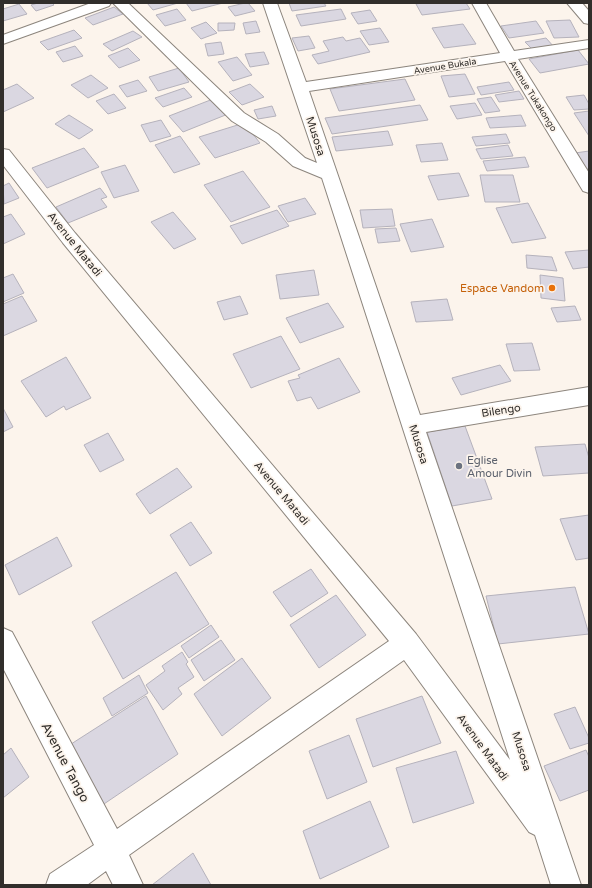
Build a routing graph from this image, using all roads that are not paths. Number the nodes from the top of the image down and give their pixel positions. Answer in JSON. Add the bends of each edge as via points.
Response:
{"nodes":[{"id":1,"x":104,"y":3,"type":"edge"},
{"id":2,"x":120,"y":3,"type":"edge"},
{"id":3,"x":270,"y":3,"type":"edge"},
{"id":4,"x":479,"y":3,"type":"edge"},
{"id":5,"x":574,"y":3,"type":"edge"},
{"id":6,"x":589,"y":20,"type":"edge"},
{"id":7,"x":3,"y":40,"type":"edge"},
{"id":8,"x":589,"y":44,"type":"edge"},
{"id":9,"x":509,"y":56,"type":"junction"},
{"id":10,"x":300,"y":88,"type":"junction"},
{"id":11,"x":3,"y":154,"type":"edge"},
{"id":12,"x":329,"y":175,"type":"junction"},
{"id":13,"x":589,"y":187,"type":"edge"},
{"id":14,"x":589,"y":396,"type":"edge"},
{"id":15,"x":413,"y":425,"type":"junction"},
{"id":16,"x":3,"y":640,"type":"edge"},
{"id":17,"x":407,"y":643,"type":"junction"},
{"id":18,"x":552,"y":839,"type":"junction"},
{"id":19,"x":112,"y":850,"type":"junction"},
{"id":20,"x":61,"y":885,"type":"edge"},
{"id":21,"x":128,"y":885,"type":"edge"},
{"id":22,"x":566,"y":885,"type":"edge"}],
"edges":[{"from":1,"to":7,"type":"street"},
{"from":2,"to":12,"type":"street","via":[[238,117],[272,138],[299,162]]},
{"from":3,"to":10,"type":"street","name":"Musosa"},
{"from":4,"to":9,"type":"street","name":"Avenue Tukakongo"},
{"from":5,"to":6,"type":"street"},
{"from":8,"to":9,"type":"street","name":"Avenue Bukala"},
{"from":9,"to":10,"type":"street","name":"Avenue Bukala"},
{"from":9,"to":13,"type":"street","name":"Avenue Tukakongo"},
{"from":10,"to":12,"type":"street","name":"Musosa"},
{"from":11,"to":17,"type":"street","name":"Avenue Matadi","via":[[69,238]]},
{"from":12,"to":15,"type":"street","name":"Musosa"},
{"from":14,"to":15,"type":"street","name":"Bilengo"},
{"from":15,"to":18,"type":"street","name":"Musosa"},
{"from":16,"to":19,"type":"street","name":"Avenue Tango"},
{"from":17,"to":18,"type":"street","name":"Avenue Matadi"},
{"from":17,"to":19,"type":"street"},
{"from":18,"to":22,"type":"street","name":"Musosa"},
{"from":19,"to":20,"type":"street"},
{"from":19,"to":21,"type":"street","name":"Avenue Tango"}]}
